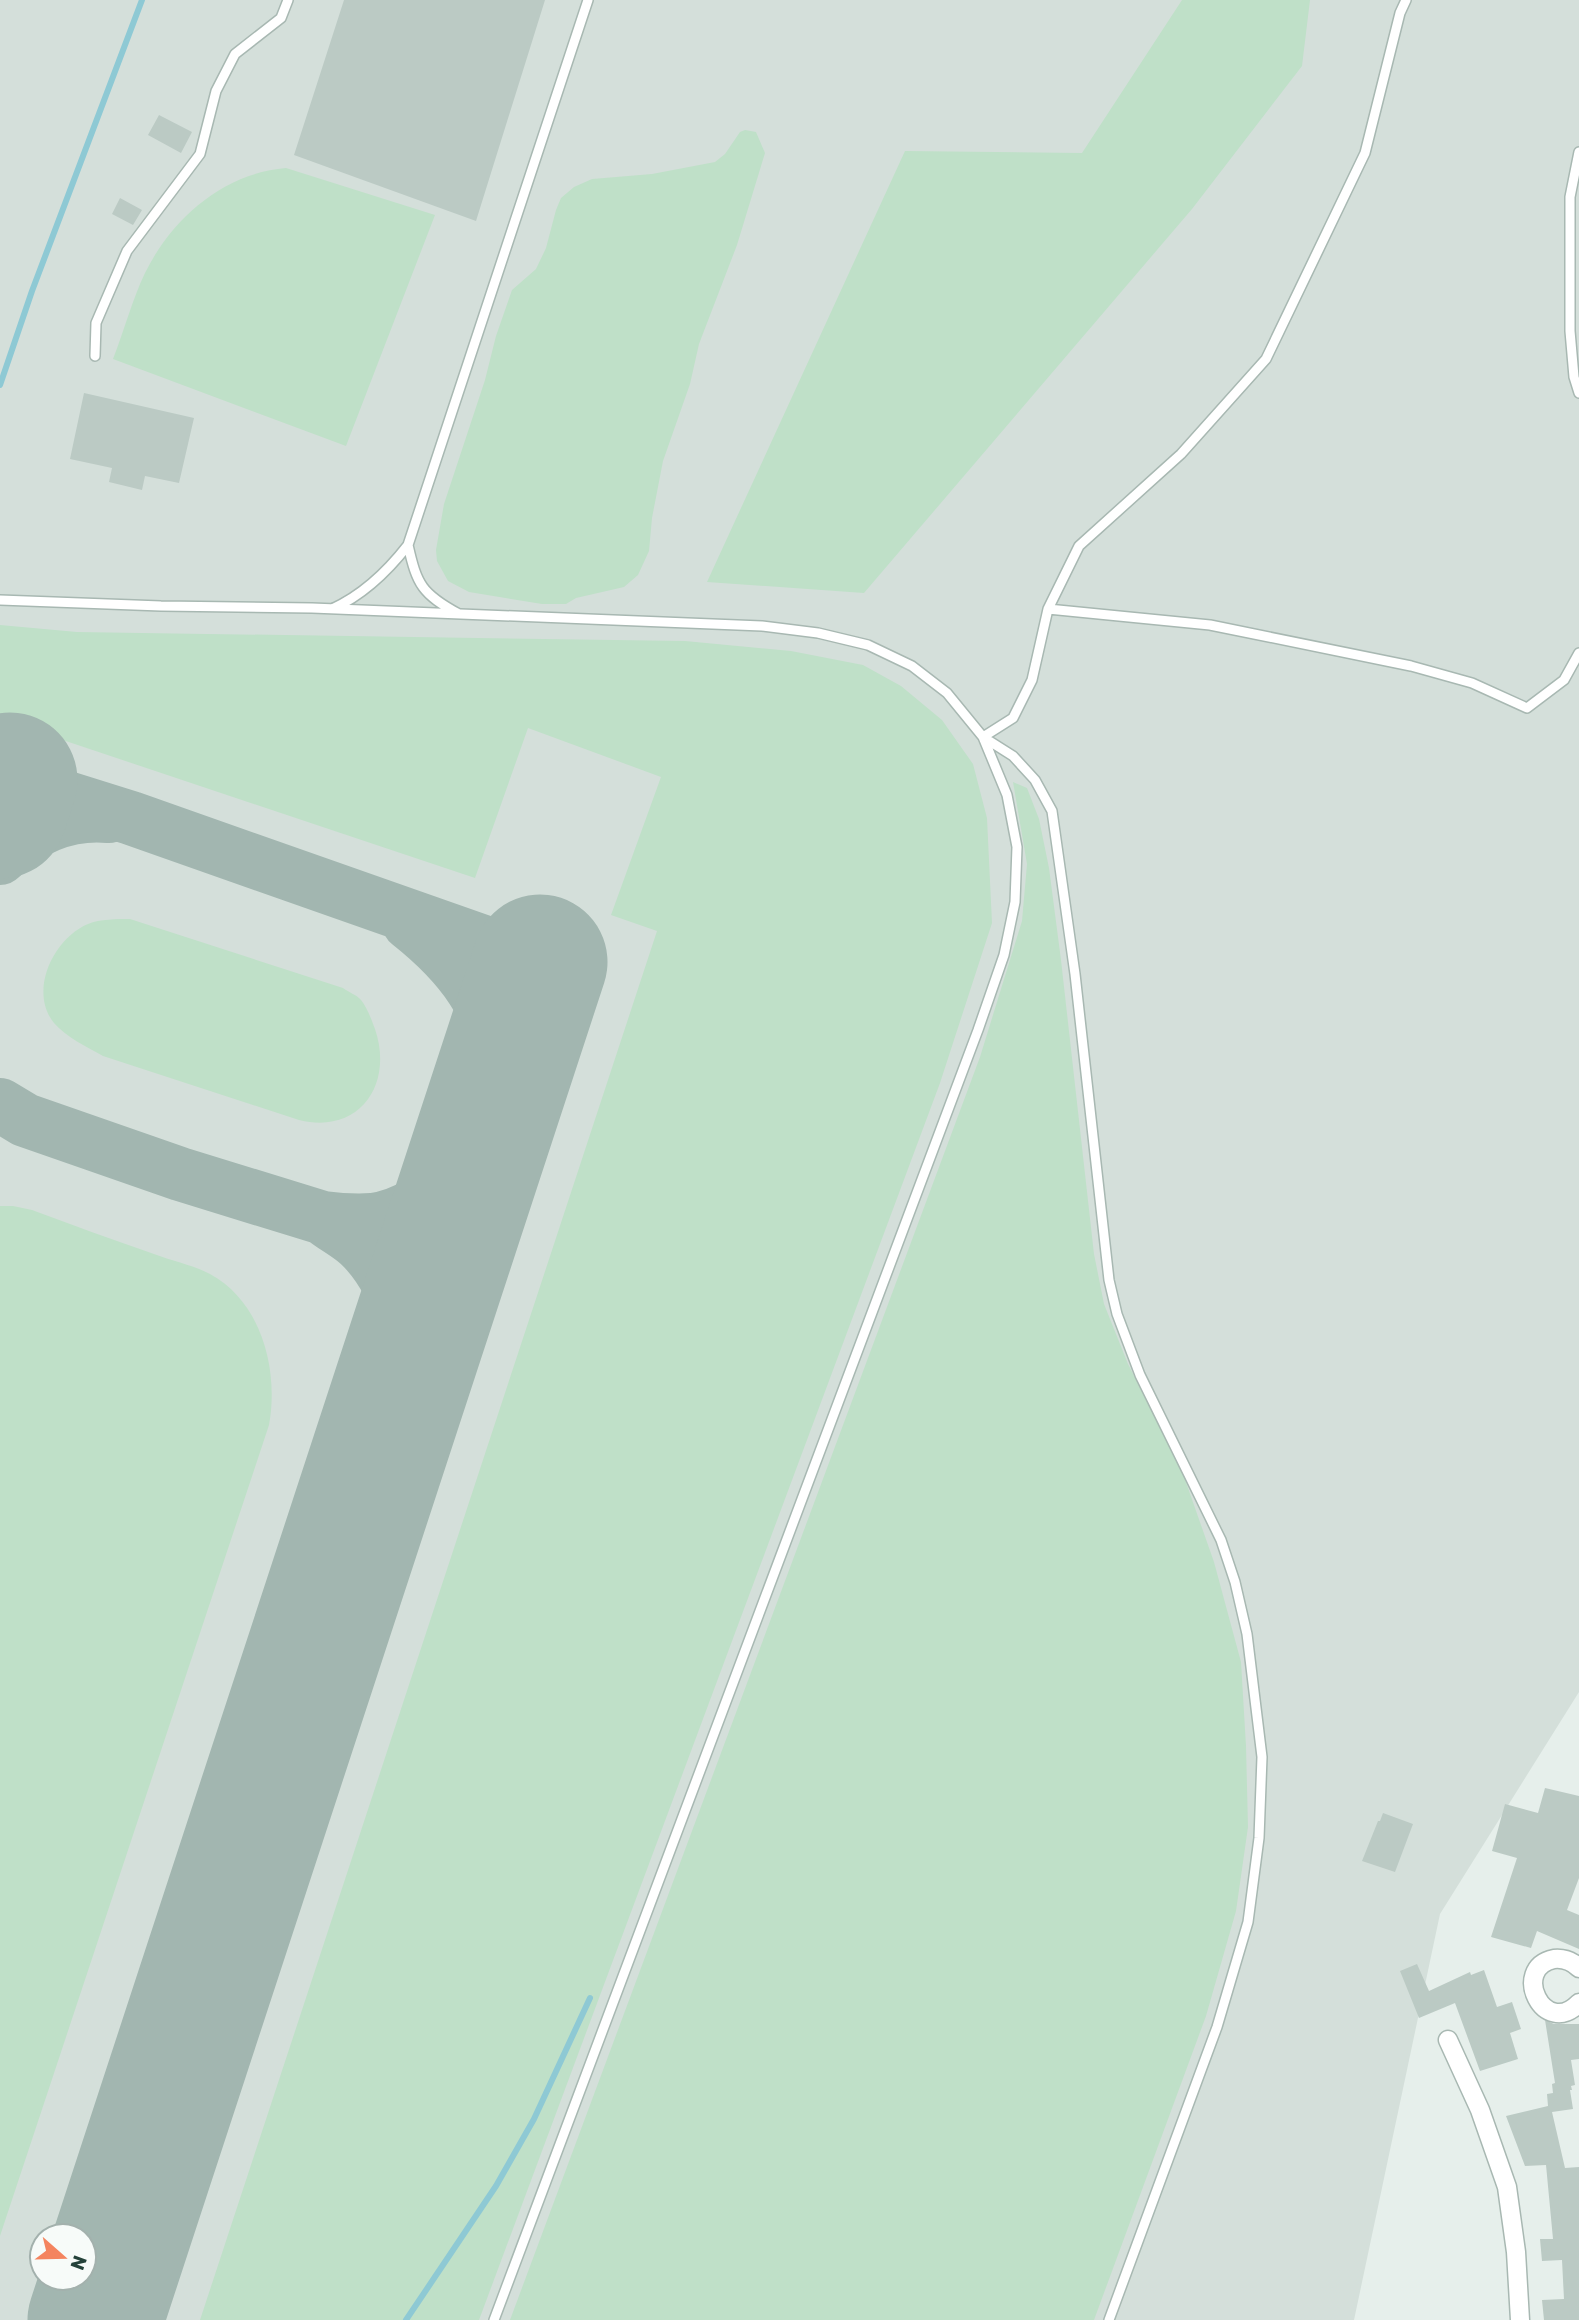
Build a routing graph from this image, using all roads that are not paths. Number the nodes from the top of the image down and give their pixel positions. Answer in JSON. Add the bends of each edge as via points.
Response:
{"nodes":[{"id":1,"x":288,"y":0,"type":"edge"},
{"id":2,"x":588,"y":0,"type":"edge"},
{"id":3,"x":1406,"y":0,"type":"edge"},
{"id":4,"x":1579,"y":152,"type":"edge"},
{"id":5,"x":95,"y":356,"type":"dead end"},
{"id":6,"x":1579,"y":393,"type":"edge"},
{"id":7,"x":408,"y":545,"type":"junction"},
{"id":8,"x":0,"y":600,"type":"edge"},
{"id":9,"x":331,"y":609,"type":"junction"},
{"id":10,"x":1048,"y":609,"type":"junction"},
{"id":11,"x":460,"y":615,"type":"junction"},
{"id":12,"x":1579,"y":653,"type":"edge"},
{"id":13,"x":983,"y":737,"type":"junction"},
{"id":14,"x":1579,"y":1968,"type":"edge"},
{"id":15,"x":1579,"y":2003,"type":"edge"},
{"id":16,"x":1448,"y":2040,"type":"dead end"},
{"id":17,"x":494,"y":2320,"type":"edge"},
{"id":18,"x":1109,"y":2320,"type":"edge"},
{"id":19,"x":1520,"y":2320,"type":"edge"}],
"edges":[{"from":1,"to":5,"type":"lane","via":[[281,18],[235,54],[216,91],[200,154],[127,251],[96,323]]},
{"from":2,"to":7,"type":"lane"},
{"from":3,"to":10,"type":"lane","via":[[1364,153],[1266,359],[1181,454],[1079,547]]},
{"from":4,"to":6,"type":"lane","via":[[1570,198],[1570,331]]},
{"from":7,"to":9,"type":"lane","via":[[367,587]]},
{"from":7,"to":11,"type":"lane","via":[[424,591]]},
{"from":8,"to":9,"type":"lane"},
{"from":9,"to":11,"type":"lane"},
{"from":10,"to":12,"type":"lane","via":[[1210,625],[1398,663],[1472,683],[1527,708],[1564,680]]},
{"from":10,"to":13,"type":"lane","via":[[1032,680],[1013,718]]},
{"from":11,"to":13,"type":"lane","via":[[762,626],[818,633],[868,645],[912,666],[947,693]]},
{"from":13,"to":17,"type":"lane","via":[[1007,795],[1017,847],[1015,902],[1004,955]]},
{"from":13,"to":18,"type":"lane","via":[[1013,756],[1035,780],[1052,811],[1109,1280],[1140,1375],[1221,1540],[1235,1583],[1247,1634],[1262,1757],[1259,1838],[1248,1922],[1217,2027]]},
{"from":14,"to":15,"type":"street","via":[[1566,1959],[1548,1961],[1532,1983],[1537,2000],[1551,2011],[1569,2011]]},
{"from":16,"to":19,"type":"street","via":[[1507,2187]]}]}
